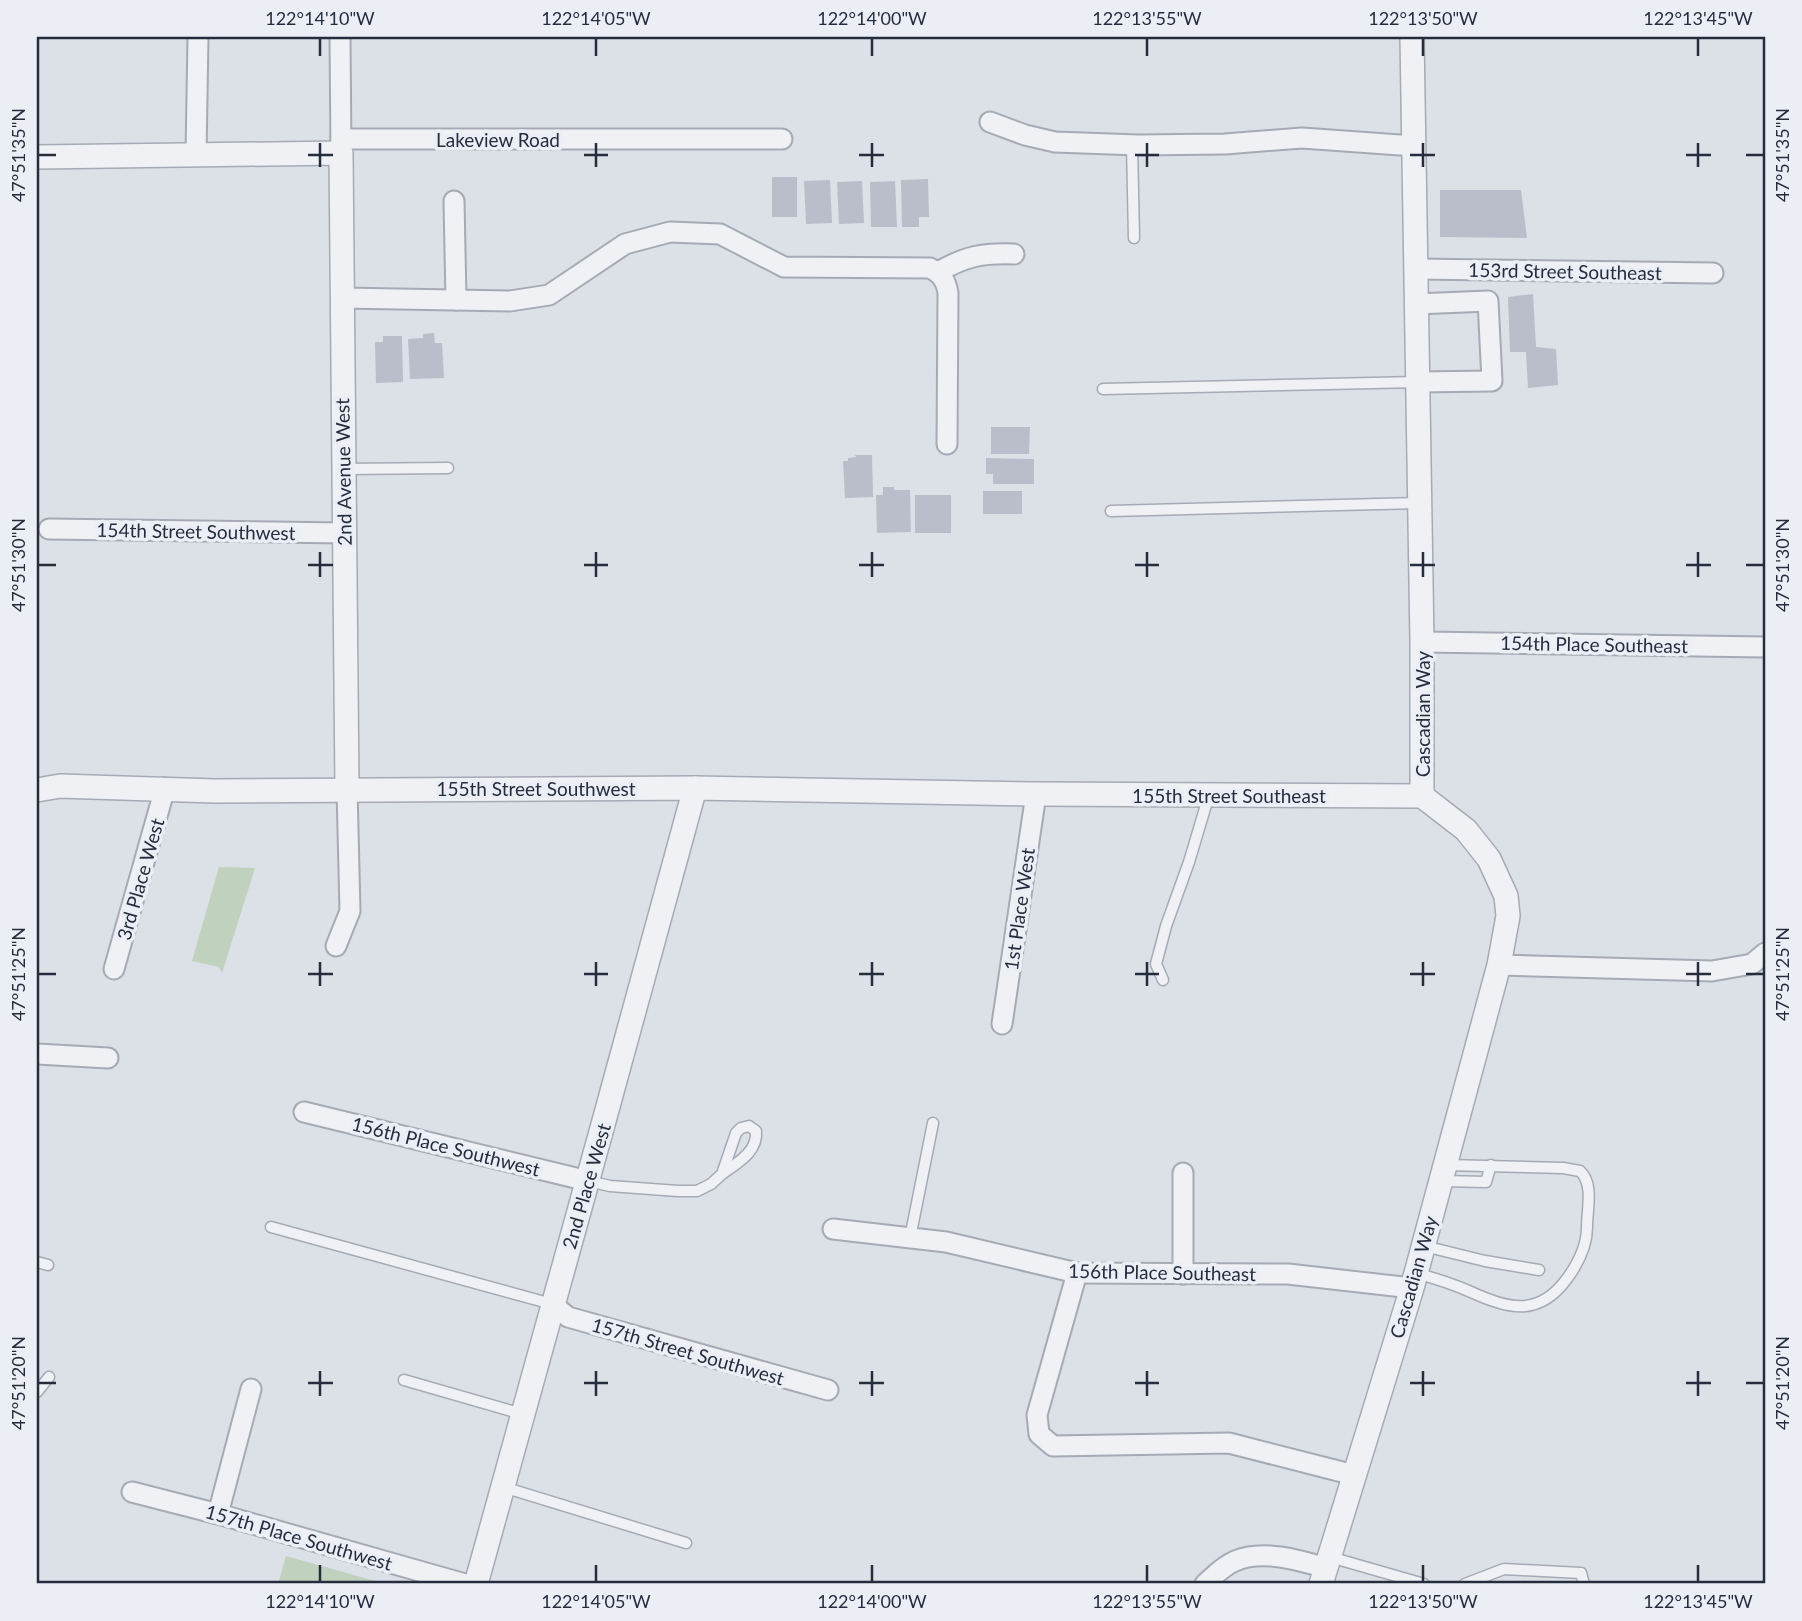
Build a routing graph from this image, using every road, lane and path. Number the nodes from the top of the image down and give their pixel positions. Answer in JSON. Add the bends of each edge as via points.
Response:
{"nodes":[{"id":1,"x":198,"y":37,"type":"edge"},
{"id":2,"x":340,"y":37,"type":"edge"},
{"id":3,"x":1412,"y":37,"type":"edge"},
{"id":4,"x":990,"y":122,"type":"dead end"},
{"id":5,"x":782,"y":139,"type":"dead end"},
{"id":6,"x":1132,"y":145,"type":"junction"},
{"id":7,"x":341,"y":146,"type":"junction"},
{"id":8,"x":1414,"y":146,"type":"junction"},
{"id":9,"x":196,"y":155,"type":"junction"},
{"id":10,"x":37,"y":157,"type":"edge"},
{"id":11,"x":454,"y":201,"type":"dead end"},
{"id":12,"x":1133,"y":238,"type":"dead end"},
{"id":13,"x":1014,"y":254,"type":"dead end"},
{"id":14,"x":1416,"y":269,"type":"junction"},
{"id":15,"x":938,"y":272,"type":"junction"},
{"id":16,"x":1713,"y":273,"type":"dead end"},
{"id":17,"x":342,"y":299,"type":"junction"},
{"id":18,"x":456,"y":300,"type":"junction"},
{"id":19,"x":1416,"y":304,"type":"junction"},
{"id":20,"x":1418,"y":382,"type":"junction"},
{"id":21,"x":1103,"y":389,"type":"dead end"},
{"id":22,"x":947,"y":443,"type":"dead end"},
{"id":23,"x":448,"y":468,"type":"dead end"},
{"id":24,"x":343,"y":469,"type":"junction"},
{"id":25,"x":1420,"y":503,"type":"junction"},
{"id":26,"x":1111,"y":511,"type":"dead end"},
{"id":27,"x":48,"y":529,"type":"dead end"},
{"id":28,"x":344,"y":533,"type":"junction"},
{"id":29,"x":1422,"y":642,"type":"junction"},
{"id":30,"x":1765,"y":647,"type":"edge"},
{"id":31,"x":165,"y":788,"type":"junction"},
{"id":32,"x":695,"y":788,"type":"junction"},
{"id":33,"x":347,"y":789,"type":"junction"},
{"id":34,"x":37,"y":790,"type":"edge"},
{"id":35,"x":1036,"y":794,"type":"junction"},
{"id":36,"x":1209,"y":795,"type":"junction"},
{"id":37,"x":1422,"y":796,"type":"junction"},
{"id":38,"x":336,"y":946,"type":"dead end"},
{"id":39,"x":1765,"y":953,"type":"edge"},
{"id":40,"x":1499,"y":965,"type":"junction"},
{"id":41,"x":114,"y":969,"type":"dead end"},
{"id":42,"x":1163,"y":980,"type":"dead end"},
{"id":43,"x":1002,"y":1024,"type":"dead end"},
{"id":44,"x":37,"y":1054,"type":"edge"},
{"id":45,"x":108,"y":1058,"type":"dead end"},
{"id":46,"x":304,"y":1112,"type":"dead end"},
{"id":47,"x":933,"y":1123,"type":"dead end"},
{"id":48,"x":1492,"y":1165,"type":"junction"},
{"id":49,"x":1182,"y":1172,"type":"dead end"},
{"id":50,"x":1443,"y":1173,"type":"junction"},
{"id":51,"x":722,"y":1174,"type":"junction"},
{"id":52,"x":587,"y":1181,"type":"junction"},
{"id":53,"x":271,"y":1227,"type":"dead end"},
{"id":54,"x":833,"y":1229,"type":"dead end"},
{"id":55,"x":909,"y":1238,"type":"junction"},
{"id":56,"x":1423,"y":1245,"type":"junction"},
{"id":57,"x":37,"y":1262,"type":"edge"},
{"id":58,"x":48,"y":1265,"type":"dead end"},
{"id":59,"x":1539,"y":1270,"type":"dead end"},
{"id":60,"x":1077,"y":1273,"type":"junction"},
{"id":61,"x":1183,"y":1274,"type":"junction"},
{"id":62,"x":1413,"y":1280,"type":"junction"},
{"id":63,"x":552,"y":1304,"type":"junction"},
{"id":64,"x":49,"y":1377,"type":"dead end"},
{"id":65,"x":404,"y":1380,"type":"dead end"},
{"id":66,"x":251,"y":1389,"type":"dead end"},
{"id":67,"x":828,"y":1390,"type":"dead end"},
{"id":68,"x":37,"y":1392,"type":"edge"},
{"id":69,"x":522,"y":1414,"type":"junction"},
{"id":70,"x":1354,"y":1475,"type":"junction"},
{"id":71,"x":502,"y":1487,"type":"junction"},
{"id":72,"x":132,"y":1492,"type":"dead end"},
{"id":73,"x":218,"y":1514,"type":"junction"},
{"id":74,"x":686,"y":1543,"type":"dead end"},
{"id":75,"x":1325,"y":1570,"type":"edge"},
{"id":76,"x":465,"y":1584,"type":"edge"},
{"id":77,"x":476,"y":1584,"type":"edge"},
{"id":78,"x":1205,"y":1584,"type":"edge"},
{"id":79,"x":1423,"y":1584,"type":"edge"},
{"id":80,"x":1465,"y":1584,"type":"edge"},
{"id":81,"x":1584,"y":1584,"type":"edge"}],
"edges":[{"from":1,"to":9,"type":"street"},
{"from":2,"to":7,"type":"street","name":"2nd Avenue West"},
{"from":3,"to":8,"type":"street","name":"Cascadian Way"},
{"from":4,"to":6,"type":"street","via":[[1055,142]]},
{"from":5,"to":7,"type":"street","name":"Lakeview Road"},
{"from":6,"to":8,"type":"street","via":[[1302,138]]},
{"from":6,"to":12,"type":"lane"},
{"from":7,"to":9,"type":"street","name":"Lakeview Road"},
{"from":7,"to":17,"type":"street","name":"2nd Avenue West"},
{"from":8,"to":14,"type":"street","name":"Cascadian Way"},
{"from":9,"to":10,"type":"street","name":"Lakeview Road"},
{"from":11,"to":18,"type":"street"},
{"from":13,"to":15,"type":"street","via":[[969,256]]},
{"from":14,"to":16,"type":"street","name":"153rd Street Southeast"},
{"from":14,"to":19,"type":"street","name":"Cascadian Way"},
{"from":15,"to":18,"type":"street","via":[[930,268],[784,267],[720,234],[670,232],[625,244],[550,295]]},
{"from":15,"to":22,"type":"street","via":[[948,293]]},
{"from":17,"to":18,"type":"street"},
{"from":17,"to":24,"type":"street","name":"2nd Avenue West"},
{"from":19,"to":20,"type":"street","name":"Cascadian Way"},
{"from":19,"to":20,"type":"street","via":[[1488,302],[1492,381]]},
{"from":20,"to":21,"type":"lane"},
{"from":20,"to":25,"type":"street","name":"Cascadian Way"},
{"from":23,"to":24,"type":"lane"},
{"from":24,"to":28,"type":"street","name":"2nd Avenue West"},
{"from":25,"to":26,"type":"lane"},
{"from":25,"to":29,"type":"street","name":"Cascadian Way"},
{"from":27,"to":28,"type":"street","name":"154th Street Southwest"},
{"from":28,"to":33,"type":"street","name":"2nd Avenue West"},
{"from":29,"to":30,"type":"street","name":"154th Place Southeast"},
{"from":29,"to":37,"type":"street","name":"Cascadian Way"},
{"from":31,"to":33,"type":"street","name":"155th Street Southwest"},
{"from":31,"to":34,"type":"street","name":"155th Street Southwest","via":[[60,786]]},
{"from":31,"to":41,"type":"street","name":"3rd Place West"},
{"from":32,"to":33,"type":"street","name":"155th Street Southwest"},
{"from":32,"to":35,"type":"street","name":"155th Street Southwest"},
{"from":32,"to":52,"type":"street","name":"2nd Place West"},
{"from":33,"to":38,"type":"street","name":"2nd Avenue West","via":[[350,911]]},
{"from":35,"to":36,"type":"street","name":"155th Street Southeast"},
{"from":35,"to":43,"type":"street","name":"1st Place West"},
{"from":36,"to":37,"type":"street","name":"155th Street Southeast"},
{"from":36,"to":42,"type":"lane","via":[[1156,964]]},
{"from":37,"to":40,"type":"street","name":"Cascadian Way","via":[[1466,830],[1489,859],[1506,896],[1508,916]]},
{"from":39,"to":40,"type":"street","via":[[1752,964],[1712,971]]},
{"from":40,"to":50,"type":"street","name":"Cascadian Way"},
{"from":44,"to":45,"type":"street"},
{"from":46,"to":52,"type":"street","name":"156th Place Southwest"},
{"from":47,"to":55,"type":"lane"},
{"from":48,"to":50,"type":"lane"},
{"from":48,"to":50,"type":"lane","via":[[1486,1182]]},
{"from":48,"to":62,"type":"lane","via":[[1573,1168],[1586,1176],[1587,1240],[1572,1272],[1539,1303],[1517,1307],[1488,1301],[1458,1287]]},
{"from":49,"to":61,"type":"street"},
{"from":50,"to":56,"type":"street","name":"Cascadian Way"},
{"from":51,"to":51,"type":"lane","via":[[736,1133],[750,1126],[756,1131],[754,1147]]},
{"from":51,"to":52,"type":"lane","via":[[697,1191]]},
{"from":52,"to":63,"type":"street","name":"2nd Place West"},
{"from":53,"to":63,"type":"lane"},
{"from":54,"to":55,"type":"street","name":"156th Place Southeast"},
{"from":55,"to":60,"type":"street","name":"156th Place Southeast"},
{"from":56,"to":59,"type":"lane"},
{"from":56,"to":62,"type":"street","name":"Cascadian Way"},
{"from":57,"to":58,"type":"lane"},
{"from":60,"to":61,"type":"street","name":"156th Place Southeast"},
{"from":60,"to":70,"type":"street","via":[[1037,1415],[1039,1434],[1053,1446],[1228,1443]]},
{"from":61,"to":62,"type":"street","name":"156th Place Southeast"},
{"from":62,"to":70,"type":"street","name":"Cascadian Way"},
{"from":63,"to":67,"type":"street","name":"157th Street Southwest","via":[[568,1317]]},
{"from":63,"to":69,"type":"street","name":"2nd Place West"},
{"from":64,"to":68,"type":"lane"},
{"from":65,"to":69,"type":"lane"},
{"from":66,"to":73,"type":"street"},
{"from":69,"to":71,"type":"street","name":"2nd Place West"},
{"from":70,"to":75,"type":"street","name":"Cascadian Way"},
{"from":71,"to":74,"type":"lane"},
{"from":71,"to":77,"type":"street","name":"2nd Place West"},
{"from":72,"to":73,"type":"street","name":"157th Place Southwest"},
{"from":73,"to":76,"type":"street","name":"157th Place Southwest"},
{"from":75,"to":78,"type":"street","via":[[1296,1560],[1250,1556],[1233,1562]]},
{"from":75,"to":79,"type":"lane"},
{"from":80,"to":81,"type":"lane","via":[[1504,1569],[1581,1573]]}]}
